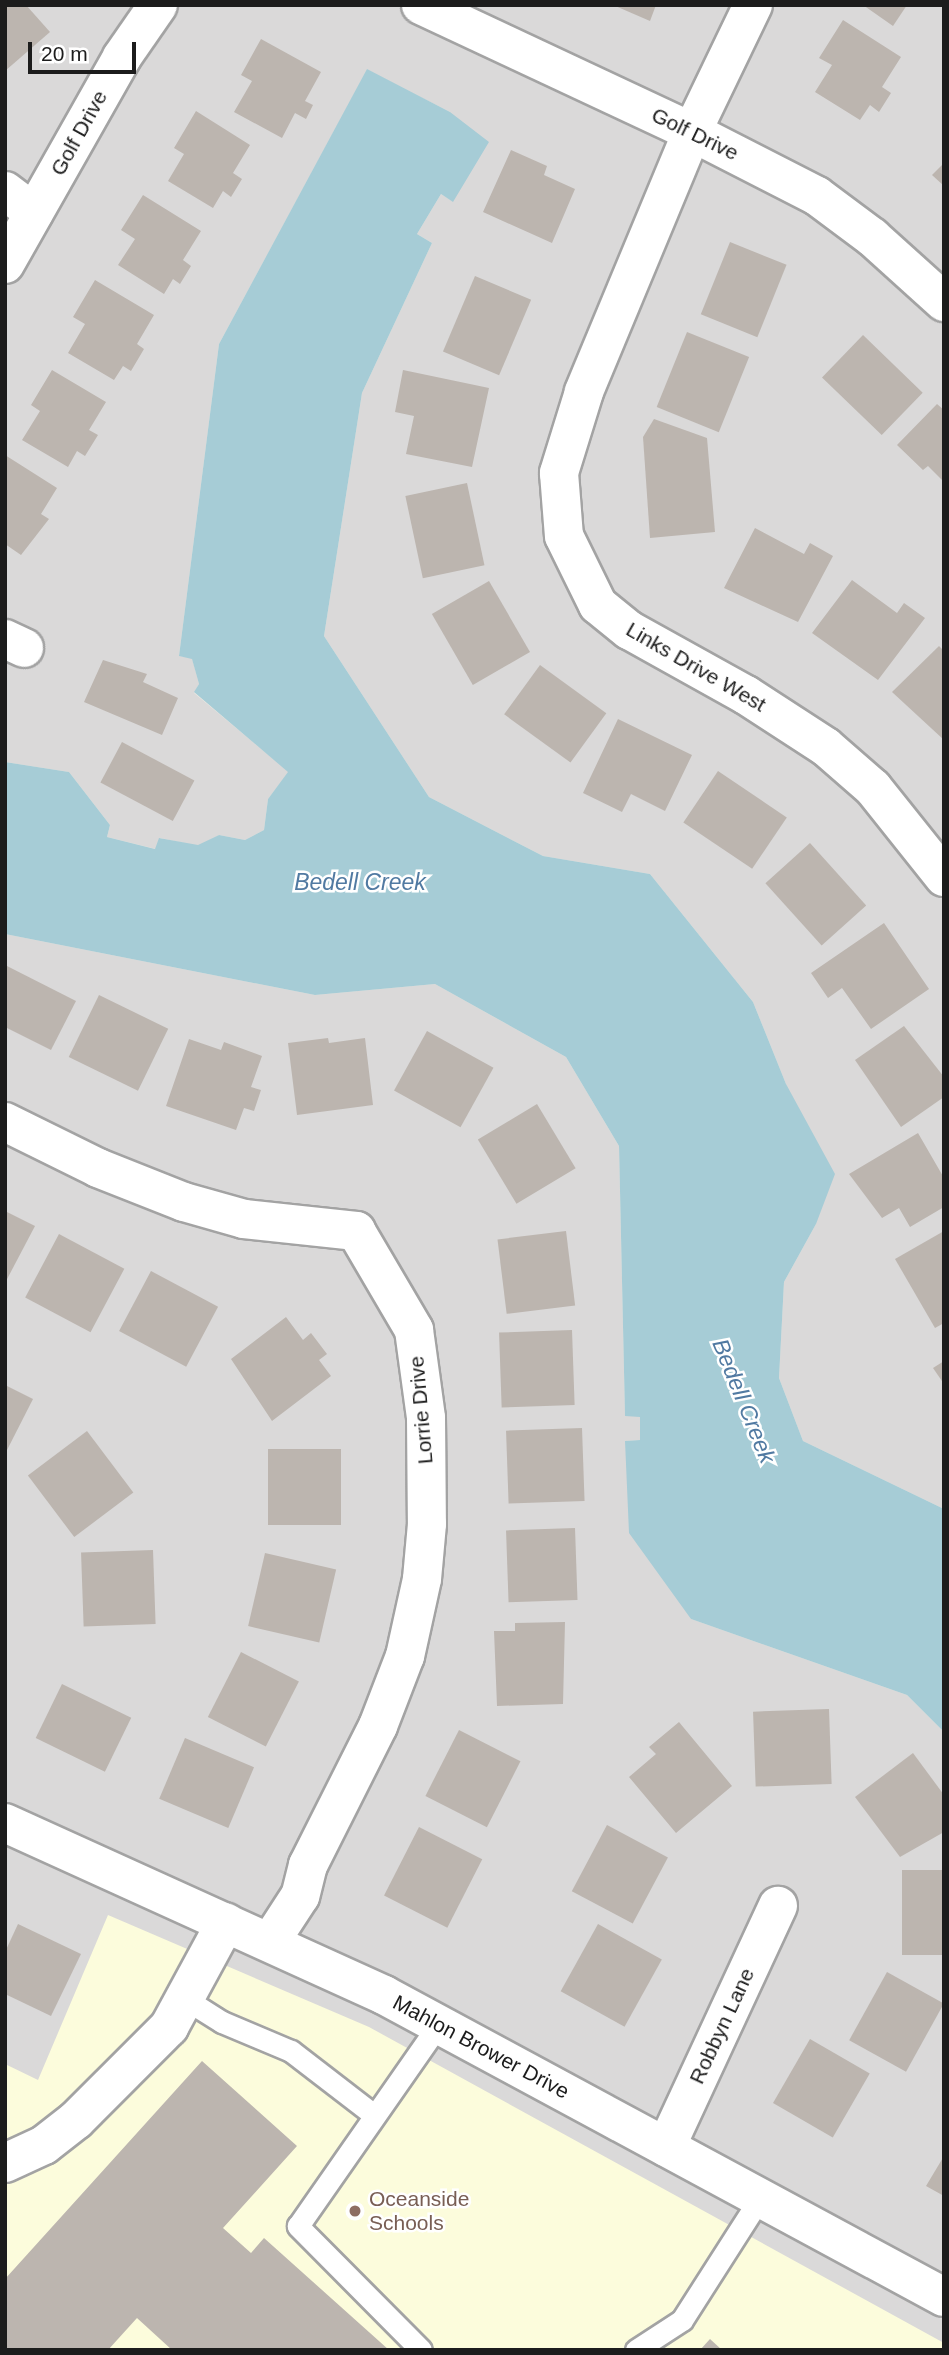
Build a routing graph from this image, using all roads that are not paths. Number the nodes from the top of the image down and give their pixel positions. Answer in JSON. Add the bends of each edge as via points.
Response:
{"nodes":[{"id":1,"x":158,"y":5,"type":"edge"},
{"id":2,"x":421,"y":5,"type":"edge"},
{"id":3,"x":753,"y":5,"type":"edge"},
{"id":4,"x":692,"y":132,"type":"junction"},
{"id":5,"x":20,"y":202,"type":"edge"},
{"id":6,"x":5,"y":264,"type":"edge"},
{"id":7,"x":944,"y":302,"type":"edge"},
{"id":8,"x":944,"y":877,"type":"edge"},
{"id":9,"x":5,"y":1122,"type":"edge"},
{"id":10,"x":5,"y":1823,"type":"edge"},
{"id":11,"x":778,"y":1906,"type":"dead end"},
{"id":12,"x":226,"y":1922,"type":"junction"},
{"id":13,"x":270,"y":1942,"type":"junction"},
{"id":14,"x":187,"y":2000,"type":"junction"},
{"id":15,"x":439,"y":2024,"type":"junction"},
{"id":16,"x":374,"y":2115,"type":"junction"},
{"id":17,"x":666,"y":2147,"type":"junction"},
{"id":18,"x":5,"y":2163,"type":"edge"},
{"id":19,"x":760,"y":2198,"type":"junction"},
{"id":20,"x":944,"y":2297,"type":"edge"},
{"id":21,"x":421,"y":2350,"type":"edge"},
{"id":22,"x":636,"y":2350,"type":"edge"}],
"edges":[{"from":1,"to":5,"type":"street","name":"Golf Drive"},
{"from":2,"to":4,"type":"street","name":"Golf Drive"},
{"from":3,"to":4,"type":"street","name":"Links Drive West"},
{"from":4,"to":7,"type":"street","name":"Golf Drive","via":[[817,196]]},
{"from":4,"to":8,"type":"street","name":"Links Drive West","via":[[584,392],[559,473],[564,536],[598,605],[629,630],[746,695],[825,747],[873,788]]},
{"from":5,"to":6,"type":"street","name":"Golf Drive"},
{"from":9,"to":13,"type":"street","name":"Lorrie Drive","via":[[98,1168],[184,1202],[244,1219],[356,1231],[414,1330],[426,1418],[427,1524],[422,1579],[405,1656],[378,1726],[308,1864],[300,1896]]},
{"from":10,"to":12,"type":"street","name":"Mahlon Brower Drive"},
{"from":11,"to":17,"type":"street","name":"Robbyn Lane"},
{"from":12,"to":13,"type":"street","name":"Mahlon Brower Drive"},
{"from":12,"to":14,"type":"street"},
{"from":13,"to":15,"type":"street","name":"Mahlon Brower Drive"},
{"from":14,"to":16,"type":"lane","via":[[222,2022],[291,2051]]},
{"from":14,"to":18,"type":"street","via":[[169,2026],[76,2120],[44,2145]]},
{"from":15,"to":16,"type":"lane"},
{"from":15,"to":17,"type":"street","name":"Mahlon Brower Drive"},
{"from":16,"to":21,"type":"lane","via":[[298,2226]]},
{"from":17,"to":19,"type":"street","name":"Mahlon Brower Drive"},
{"from":19,"to":20,"type":"street","name":"Mahlon Brower Drive"},
{"from":19,"to":22,"type":"lane","via":[[682,2320]]}]}
